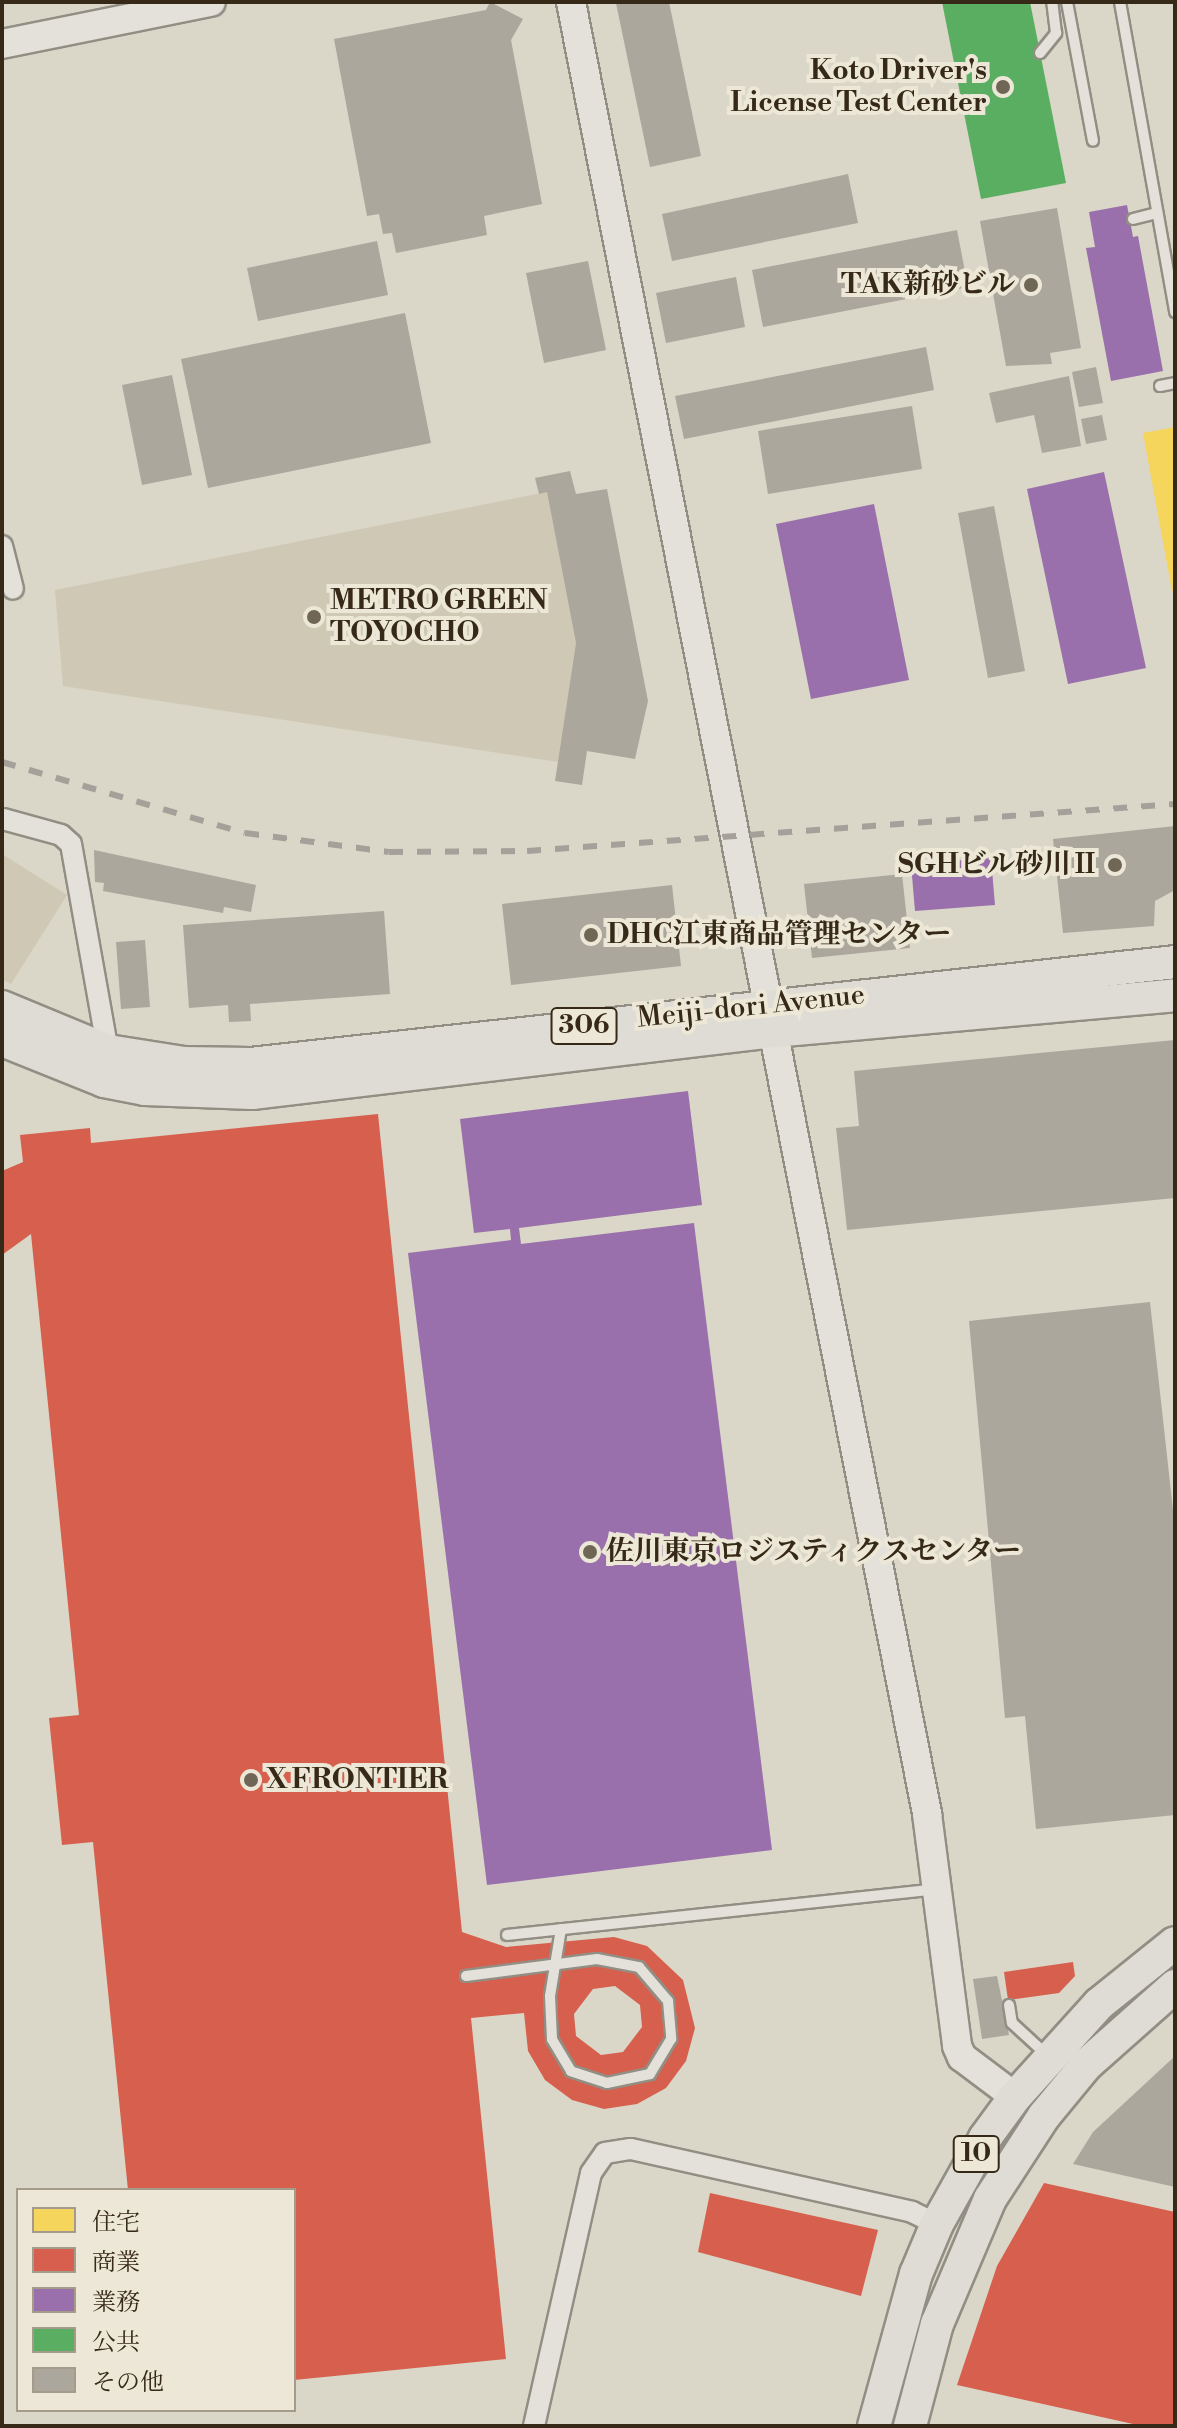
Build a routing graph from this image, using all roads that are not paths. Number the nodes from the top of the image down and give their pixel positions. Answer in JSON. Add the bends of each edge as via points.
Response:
{"nodes":[{"id":1,"x":211,"y":2,"type":"edge"},
{"id":2,"x":571,"y":2,"type":"edge"},
{"id":3,"x":1052,"y":2,"type":"edge"},
{"id":4,"x":1067,"y":2,"type":"edge"},
{"id":5,"x":1120,"y":2,"type":"edge"},
{"id":6,"x":2,"y":44,"type":"edge"},
{"id":7,"x":1040,"y":53,"type":"dead end"},
{"id":8,"x":1093,"y":141,"type":"dead end"},
{"id":9,"x":1157,"y":213,"type":"junction"},
{"id":10,"x":1133,"y":219,"type":"dead end"},
{"id":11,"x":1175,"y":312,"type":"edge"},
{"id":12,"x":1175,"y":383,"type":"edge"},
{"id":13,"x":1160,"y":386,"type":"dead end"},
{"id":14,"x":2,"y":546,"type":"edge"},
{"id":15,"x":13,"y":589,"type":"dead end"},
{"id":16,"x":3,"y":819,"type":"edge"},
{"id":17,"x":1175,"y":962,"type":"edge"},
{"id":18,"x":1175,"y":995,"type":"edge"},
{"id":19,"x":2,"y":1007,"type":"edge"},
{"id":20,"x":773,"y":1017,"type":"junction"},
{"id":21,"x":2,"y":1040,"type":"edge"},
{"id":22,"x":108,"y":1051,"type":"junction"},
{"id":23,"x":938,"y":1889,"type":"junction"},
{"id":24,"x":561,"y":1929,"type":"junction"},
{"id":25,"x":507,"y":1935,"type":"dead end"},
{"id":26,"x":1175,"y":1943,"type":"edge"},
{"id":27,"x":466,"y":1976,"type":"dead end"},
{"id":28,"x":1175,"y":1986,"type":"edge"},
{"id":29,"x":1009,"y":2005,"type":"dead end"},
{"id":30,"x":1049,"y":2057,"type":"junction"},
{"id":31,"x":1015,"y":2097,"type":"junction"},
{"id":32,"x":937,"y":2224,"type":"junction"},
{"id":33,"x":534,"y":2426,"type":"edge"},
{"id":34,"x":874,"y":2426,"type":"edge"},
{"id":35,"x":910,"y":2426,"type":"edge"}],
"edges":[{"from":1,"to":6,"type":"street"},
{"from":2,"to":20,"type":"street"},
{"from":3,"to":7,"type":"lane","via":[[1056,33]]},
{"from":4,"to":8,"type":"lane"},
{"from":5,"to":9,"type":"lane"},
{"from":9,"to":10,"type":"lane"},
{"from":9,"to":11,"type":"lane"},
{"from":12,"to":13,"type":"lane"},
{"from":14,"to":15,"type":"street"},
{"from":16,"to":22,"type":"street","via":[[61,835],[71,844]]},
{"from":17,"to":20,"type":"main road","name":"Meiji-dori Avenue","number":"306"},
{"from":18,"to":20,"type":"main road","name":"Meiji-dori Avenue","number":"306"},
{"from":19,"to":22,"type":"main road","name":"Meiji-dori Avenue","number":"306"},
{"from":20,"to":21,"type":"main road","name":"Meiji-dori Avenue","number":"306","via":[[310,1088],[215,1094],[104,1081]]},
{"from":20,"to":22,"type":"main road","name":"Meiji-dori Avenue","number":"306","via":[[250,1064],[184,1063]]},
{"from":20,"to":23,"type":"street"},
{"from":23,"to":24,"type":"lane"},
{"from":23,"to":31,"type":"street","via":[[957,2046],[962,2057]]},
{"from":24,"to":25,"type":"lane"},
{"from":24,"to":27,"type":"lane","via":[[558,1942],[556,1956],[554,1969],[550,1996],[552,2039],[571,2071],[607,2083],[650,2074],[671,2039],[668,2001],[639,1967],[597,1959],[568,1963],[553,1965]]},
{"from":26,"to":30,"type":"main road","number":"10","via":[[1099,2004]]},
{"from":28,"to":35,"type":"main road","number":"10","via":[[1086,2065],[1044,2116],[990,2199],[937,2324]]},
{"from":29,"to":30,"type":"lane","via":[[1012,2023]]},
{"from":30,"to":31,"type":"main road","number":"10"},
{"from":31,"to":32,"type":"main road","number":"10"},
{"from":32,"to":33,"type":"street","via":[[912,2212],[631,2149],[605,2153],[591,2173]]},
{"from":32,"to":34,"type":"main road","number":"10","via":[[903,2314]]}]}
